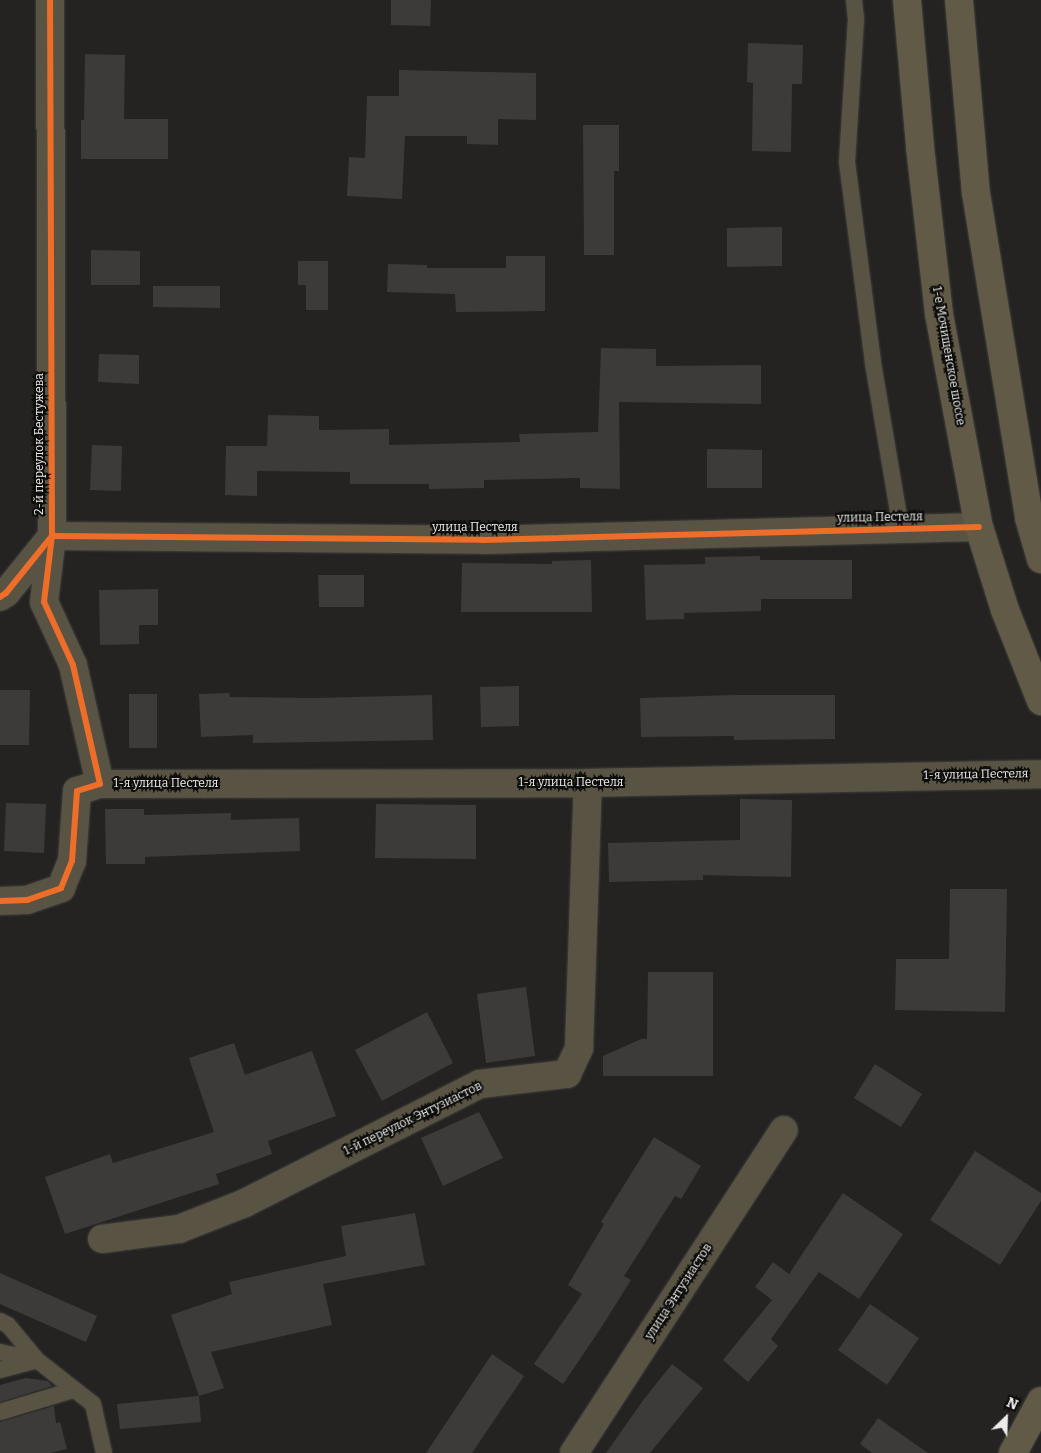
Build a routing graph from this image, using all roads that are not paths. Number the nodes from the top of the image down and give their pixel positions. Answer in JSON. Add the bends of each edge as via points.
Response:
{"nodes":[{"id":1,"x":50,"y":0,"type":"edge"},
{"id":2,"x":854,"y":0,"type":"edge"},
{"id":3,"x":907,"y":0,"type":"edge"},
{"id":4,"x":959,"y":0,"type":"edge"},
{"id":5,"x":979,"y":527,"type":"junction"},
{"id":6,"x":901,"y":528,"type":"junction"},
{"id":7,"x":52,"y":536,"type":"junction"},
{"id":8,"x":1041,"y":559,"type":"edge"},
{"id":9,"x":0,"y":597,"type":"edge"},
{"id":10,"x":1041,"y":701,"type":"edge"},
{"id":11,"x":1041,"y":774,"type":"edge"},
{"id":12,"x":588,"y":783,"type":"junction"},
{"id":13,"x":100,"y":784,"type":"junction"},
{"id":14,"x":0,"y":901,"type":"edge"},
{"id":15,"x":784,"y":1130,"type":"dead end"},
{"id":16,"x":102,"y":1239,"type":"dead end"},
{"id":17,"x":0,"y":1322,"type":"edge"},
{"id":18,"x":0,"y":1352,"type":"edge"},
{"id":19,"x":37,"y":1360,"type":"junction"},
{"id":20,"x":0,"y":1370,"type":"edge"},
{"id":21,"x":73,"y":1390,"type":"junction"},
{"id":22,"x":1041,"y":1401,"type":"edge"},
{"id":23,"x":0,"y":1412,"type":"edge"},
{"id":24,"x":1041,"y":1431,"type":"edge"},
{"id":25,"x":104,"y":1453,"type":"edge"},
{"id":26,"x":574,"y":1453,"type":"edge"},
{"id":27,"x":1015,"y":1453,"type":"edge"}],
"edges":[{"from":1,"to":7,"type":"street","name":"2-й переулок Бестужева"},
{"from":2,"to":6,"type":"lane","via":[[856,19],[847,162],[873,363]]},
{"from":3,"to":5,"type":"main road","name":"1-е Мочищенское шоссе","via":[[939,314]]},
{"from":4,"to":8,"type":"main road","via":[[976,193],[1029,518]]},
{"from":5,"to":6,"type":"street","name":"улица Пестеля"},
{"from":5,"to":10,"type":"main road","name":"1-е Мочищенское шоссе","via":[[1004,610]]},
{"from":6,"to":7,"type":"street","name":"улица Пестеля","via":[[483,540]]},
{"from":7,"to":9,"type":"street"},
{"from":7,"to":13,"type":"street","name":"2-й переулок Бестужева","via":[[44,602],[73,665]]},
{"from":11,"to":12,"type":"street","name":"1-я улица Пестеля"},
{"from":12,"to":13,"type":"street","name":"1-я улица Пестеля"},
{"from":12,"to":16,"type":"street","name":"1-й переулок Энтузиастов","via":[[579,1048],[567,1074],[480,1084],[245,1203],[179,1229]]},
{"from":13,"to":14,"type":"street","via":[[77,791],[72,861],[61,888],[27,900]]},
{"from":15,"to":26,"type":"street","name":"улица Энтузиастов"},
{"from":17,"to":19,"type":"lane","via":[[8,1325]]},
{"from":18,"to":19,"type":"lane"},
{"from":19,"to":20,"type":"lane"},
{"from":19,"to":21,"type":"lane"},
{"from":21,"to":23,"type":"lane"},
{"from":21,"to":25,"type":"lane","via":[[93,1404]]},
{"from":22,"to":27,"type":"main road"},
{"from":24,"to":27,"type":"main road"}]}
